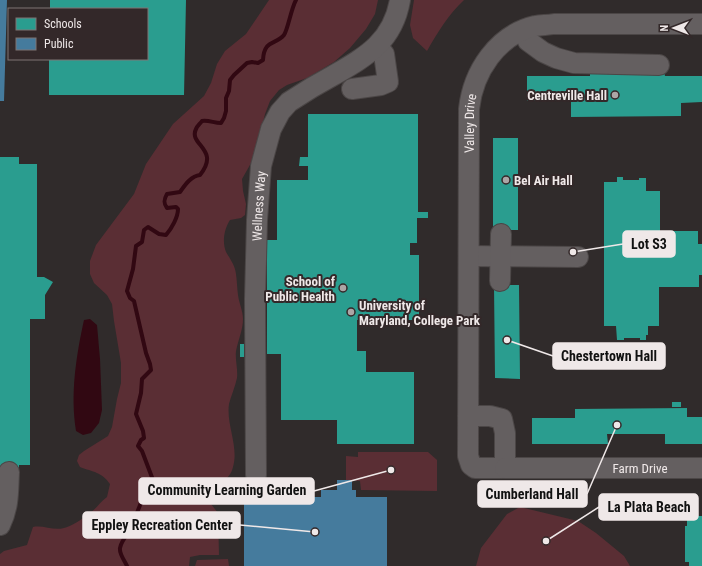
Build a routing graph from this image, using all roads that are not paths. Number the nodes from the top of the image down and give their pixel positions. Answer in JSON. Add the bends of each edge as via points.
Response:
{"nodes":[{"id":1,"x":400,"y":0,"type":"edge"},
{"id":2,"x":702,"y":24,"type":"edge"},
{"id":3,"x":524,"y":30,"type":"junction"},
{"id":4,"x":377,"y":47,"type":"junction"},
{"id":5,"x":659,"y":65,"type":"dead end"},
{"id":6,"x":352,"y":89,"type":"dead end"},
{"id":7,"x":501,"y":234,"type":"dead end"},
{"id":8,"x":469,"y":256,"type":"junction"},
{"id":9,"x":501,"y":256,"type":"junction"},
{"id":10,"x":578,"y":257,"type":"dead end"},
{"id":11,"x":500,"y":281,"type":"dead end"},
{"id":12,"x":468,"y":416,"type":"junction"},
{"id":13,"x":505,"y":468,"type":"junction"},
{"id":14,"x":702,"y":468,"type":"edge"},
{"id":15,"x":10,"y":472,"type":"dead end"},
{"id":16,"x":256,"y":475,"type":"dead end"},
{"id":17,"x":0,"y":525,"type":"edge"}],
"edges":[{"from":1,"to":4,"type":"street","name":"Wellness Way","via":[[395,21]]},
{"from":2,"to":3,"type":"street","name":"Valley Drive","via":[[554,24]]},
{"from":3,"to":5,"type":"street","via":[[528,41],[543,52],[574,63]]},
{"from":3,"to":8,"type":"street","name":"Valley Drive","via":[[492,53],[478,75],[472,94],[469,109]]},
{"from":4,"to":6,"type":"street","via":[[384,54],[388,82]]},
{"from":4,"to":16,"type":"street","name":"Wellness Way","via":[[289,102],[271,129],[262,166],[257,220]]},
{"from":7,"to":9,"type":"street"},
{"from":8,"to":9,"type":"street"},
{"from":8,"to":12,"type":"street","name":"Valley Drive"},
{"from":9,"to":10,"type":"street"},
{"from":9,"to":11,"type":"street"},
{"from":12,"to":13,"type":"street","via":[[502,419],[505,433]]},
{"from":12,"to":13,"type":"street","name":"Valley Drive","via":[[468,456],[471,465],[475,468]]},
{"from":13,"to":14,"type":"street","name":"Farm Drive"},
{"from":15,"to":17,"type":"street","via":[[7,509]]}]}
